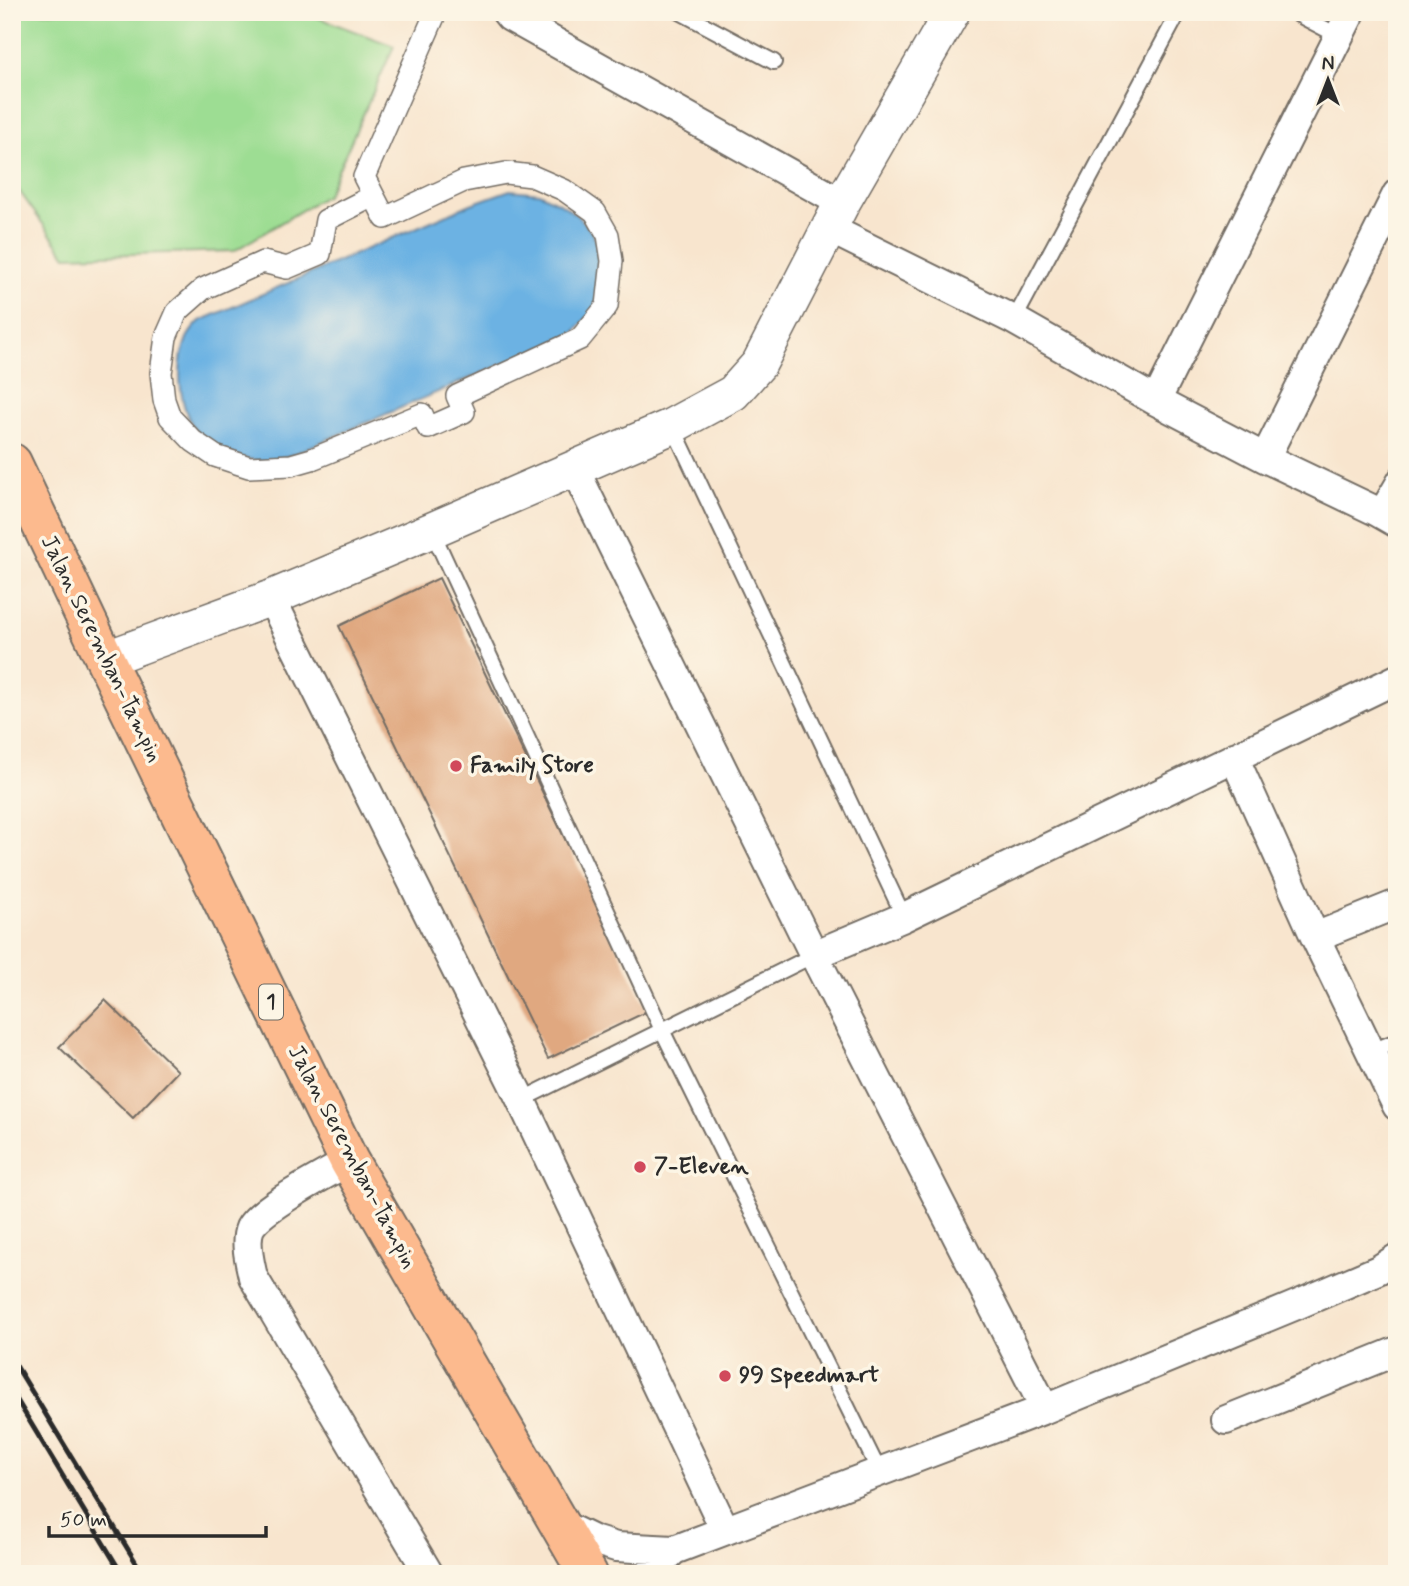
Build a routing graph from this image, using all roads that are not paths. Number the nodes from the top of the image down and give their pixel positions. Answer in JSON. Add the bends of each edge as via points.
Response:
{"nodes":[{"id":1,"x":436,"y":12,"type":"edge"},
{"id":2,"x":506,"y":12,"type":"edge"},
{"id":3,"x":680,"y":12,"type":"edge"},
{"id":4,"x":952,"y":12,"type":"edge"},
{"id":5,"x":1178,"y":12,"type":"edge"},
{"id":6,"x":1293,"y":12,"type":"edge"},
{"id":7,"x":1345,"y":24,"type":"edge"},
{"id":8,"x":774,"y":62,"type":"dead end"},
{"id":9,"x":1397,"y":194,"type":"edge"},
{"id":10,"x":373,"y":197,"type":"junction"},
{"id":11,"x":835,"y":216,"type":"junction"},
{"id":12,"x":1014,"y":320,"type":"junction"},
{"id":13,"x":1156,"y":401,"type":"junction"},
{"id":14,"x":672,"y":426,"type":"junction"},
{"id":15,"x":1265,"y":458,"type":"junction"},
{"id":16,"x":12,"y":463,"type":"edge"},
{"id":17,"x":574,"y":468,"type":"junction"},
{"id":18,"x":1397,"y":475,"type":"edge"},
{"id":19,"x":1386,"y":517,"type":"edge"},
{"id":20,"x":432,"y":530,"type":"junction"},
{"id":21,"x":271,"y":598,"type":"junction"},
{"id":22,"x":105,"y":659,"type":"junction"},
{"id":23,"x":1397,"y":679,"type":"edge"},
{"id":24,"x":1234,"y":757,"type":"junction"},
{"id":25,"x":1397,"y":904,"type":"edge"},
{"id":26,"x":904,"y":918,"type":"junction"},
{"id":27,"x":1315,"y":937,"type":"junction"},
{"id":28,"x":814,"y":955,"type":"junction"},
{"id":29,"x":662,"y":1030,"type":"junction"},
{"id":30,"x":1397,"y":1041,"type":"edge"},
{"id":31,"x":1369,"y":1052,"type":"junction"},
{"id":32,"x":521,"y":1100,"type":"junction"},
{"id":33,"x":1397,"y":1106,"type":"edge"},
{"id":34,"x":349,"y":1161,"type":"junction"},
{"id":35,"x":1397,"y":1258,"type":"edge"},
{"id":36,"x":1397,"y":1351,"type":"edge"},
{"id":37,"x":1045,"y":1409,"type":"junction"},
{"id":38,"x":1226,"y":1420,"type":"dead end"},
{"id":39,"x":879,"y":1471,"type":"junction"},
{"id":40,"x":562,"y":1525,"type":"junction"},
{"id":41,"x":725,"y":1530,"type":"junction"},
{"id":42,"x":674,"y":1550,"type":"junction"},
{"id":43,"x":429,"y":1574,"type":"edge"},
{"id":44,"x":588,"y":1574,"type":"edge"},
{"id":45,"x":649,"y":1574,"type":"edge"}],
"edges":[{"from":1,"to":10,"type":"street","via":[[364,177]]},
{"from":2,"to":11,"type":"street"},
{"from":3,"to":8,"type":"lane"},
{"from":4,"to":11,"type":"street"},
{"from":5,"to":12,"type":"lane"},
{"from":6,"to":7,"type":"lane"},
{"from":7,"to":13,"type":"street"},
{"from":9,"to":15,"type":"street"},
{"from":10,"to":10,"type":"street","via":[[326,220],[320,254],[287,268],[263,262],[203,289],[177,312],[166,337],[161,373],[164,400],[170,417],[215,456],[249,467],[291,465],[422,414],[428,428],[464,412],[457,396],[580,339],[607,306],[612,261],[608,235],[595,212],[565,190],[532,176],[506,173],[464,181],[385,218]]},
{"from":11,"to":12,"type":"street"},
{"from":11,"to":14,"type":"street","via":[[760,363],[733,393]]},
{"from":12,"to":13,"type":"street"},
{"from":13,"to":15,"type":"street"},
{"from":14,"to":17,"type":"street"},
{"from":14,"to":26,"type":"lane"},
{"from":15,"to":19,"type":"street"},
{"from":16,"to":22,"type":"highway","name":"Jalan Seremban-Tampin","number":"1"},
{"from":17,"to":20,"type":"street"},
{"from":17,"to":28,"type":"street"},
{"from":18,"to":19,"type":"lane"},
{"from":20,"to":21,"type":"street"},
{"from":20,"to":29,"type":"lane"},
{"from":21,"to":22,"type":"street"},
{"from":21,"to":32,"type":"street"},
{"from":22,"to":34,"type":"highway","name":"Jalan Seremban-Tampin","number":"1"},
{"from":23,"to":24,"type":"street"},
{"from":24,"to":26,"type":"street"},
{"from":24,"to":27,"type":"street"},
{"from":25,"to":27,"type":"street"},
{"from":26,"to":28,"type":"street"},
{"from":27,"to":31,"type":"street"},
{"from":28,"to":29,"type":"lane"},
{"from":28,"to":37,"type":"street"},
{"from":29,"to":32,"type":"lane"},
{"from":29,"to":39,"type":"lane"},
{"from":30,"to":31,"type":"lane"},
{"from":31,"to":33,"type":"street"},
{"from":32,"to":41,"type":"street"},
{"from":34,"to":40,"type":"highway","name":"Jalan Seremban-Tampin","number":"1"},
{"from":34,"to":43,"type":"street","via":[[267,1209],[250,1229],[247,1250],[253,1276]]},
{"from":35,"to":37,"type":"street","via":[[1378,1270]]},
{"from":36,"to":38,"type":"street"},
{"from":37,"to":39,"type":"street"},
{"from":39,"to":41,"type":"street"},
{"from":40,"to":42,"type":"street","via":[[616,1546]]},
{"from":40,"to":44,"type":"highway","name":"Jalan Seremban-Tampin","number":"1"},
{"from":41,"to":42,"type":"street"},
{"from":42,"to":45,"type":"street"}]}
